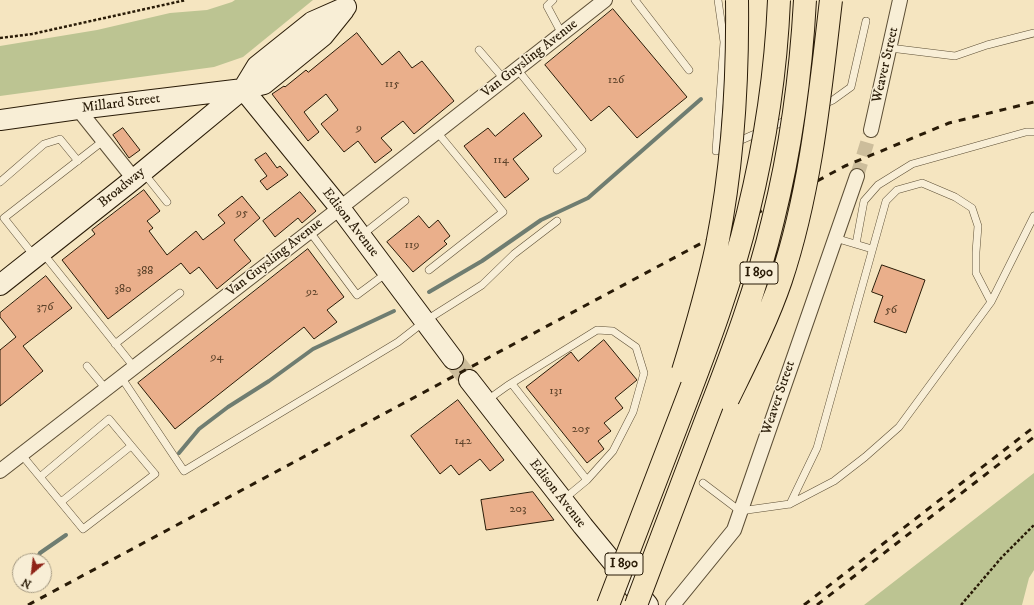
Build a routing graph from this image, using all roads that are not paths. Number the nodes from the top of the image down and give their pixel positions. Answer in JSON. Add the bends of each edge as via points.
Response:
{"nodes":[{"id":1,"x":554,"y":0,"type":"edge"},
{"id":2,"x":605,"y":0,"type":"edge"},
{"id":3,"x":635,"y":0,"type":"edge"},
{"id":4,"x":718,"y":0,"type":"edge"},
{"id":5,"x":737,"y":0,"type":"edge"},
{"id":6,"x":779,"y":0,"type":"edge"},
{"id":7,"x":805,"y":0,"type":"edge"},
{"id":8,"x":831,"y":0,"type":"edge"},
{"id":9,"x":900,"y":0,"type":"edge"},
{"id":10,"x":350,"y":3,"type":"edge"},
{"id":11,"x":544,"y":3,"type":"edge"},
{"id":12,"x":866,"y":21,"type":"dead end"},
{"id":13,"x":1034,"y":33,"type":"edge"},
{"id":14,"x":562,"y":34,"type":"junction"},
{"id":15,"x":890,"y":48,"type":"junction"},
{"id":16,"x":479,"y":50,"type":"dead end"},
{"id":17,"x":517,"y":69,"type":"junction"},
{"id":18,"x":689,"y":70,"type":"dead end"},
{"id":19,"x":504,"y":79,"type":"junction"},
{"id":20,"x":243,"y":89,"type":"junction"},
{"id":21,"x":78,"y":109,"type":"junction"},
{"id":22,"x":0,"y":120,"type":"edge"},
{"id":23,"x":871,"y":130,"type":"tunnel mouth"},
{"id":24,"x":438,"y":132,"type":"junction"},
{"id":25,"x":1034,"y":132,"type":"edge"},
{"id":26,"x":103,"y":141,"type":"junction"},
{"id":27,"x":78,"y":161,"type":"junction"},
{"id":28,"x":557,"y":170,"type":"dead end"},
{"id":29,"x":139,"y":176,"type":"junction"},
{"id":30,"x":857,"y":176,"type":"tunnel mouth"},
{"id":31,"x":0,"y":182,"type":"edge"},
{"id":32,"x":404,"y":201,"type":"dead end"},
{"id":33,"x":168,"y":202,"type":"dead end"},
{"id":34,"x":340,"y":208,"type":"junction"},
{"id":35,"x":2,"y":216,"type":"edge"},
{"id":36,"x":1034,"y":216,"type":"edge"},
{"id":37,"x":557,"y":221,"type":"dead end"},
{"id":38,"x":310,"y":232,"type":"junction"},
{"id":39,"x":360,"y":236,"type":"junction"},
{"id":40,"x":835,"y":238,"type":"junction"},
{"id":41,"x":856,"y":244,"type":"junction"},
{"id":42,"x":872,"y":249,"type":"junction"},
{"id":43,"x":38,"y":255,"type":"junction"},
{"id":44,"x":429,"y":270,"type":"dead end"},
{"id":45,"x":388,"y":272,"type":"junction"},
{"id":46,"x":0,"y":285,"type":"edge"},
{"id":47,"x":180,"y":294,"type":"dead end"},
{"id":48,"x":991,"y":302,"type":"junction"},
{"id":49,"x":425,"y":322,"type":"junction"},
{"id":50,"x":115,"y":344,"type":"junction"},
{"id":51,"x":453,"y":359,"type":"tunnel mouth"},
{"id":52,"x":87,"y":366,"type":"dead end"},
{"id":53,"x":134,"y":367,"type":"junction"},
{"id":54,"x":121,"y":377,"type":"junction"},
{"id":55,"x":469,"y":380,"type":"tunnel mouth"},
{"id":56,"x":512,"y":384,"type":"junction"},
{"id":57,"x":106,"y":389,"type":"junction"},
{"id":58,"x":485,"y":402,"type":"junction"},
{"id":59,"x":131,"y":446,"type":"junction"},
{"id":60,"x":21,"y":454,"type":"junction"},
{"id":61,"x":0,"y":471,"type":"edge"},
{"id":62,"x":40,"y":477,"type":"junction"},
{"id":63,"x":587,"y":480,"type":"junction"},
{"id":64,"x":703,"y":483,"type":"dead end"},
{"id":65,"x":562,"y":501,"type":"junction"},
{"id":66,"x":61,"y":502,"type":"junction"},
{"id":67,"x":790,"y":504,"type":"junction"},
{"id":68,"x":740,"y":511,"type":"junction"},
{"id":69,"x":639,"y":524,"type":"junction"},
{"id":70,"x":663,"y":533,"type":"junction"},
{"id":71,"x":608,"y":605,"type":"edge"},
{"id":72,"x":636,"y":605,"type":"edge"},
{"id":73,"x":648,"y":605,"type":"edge"},
{"id":74,"x":673,"y":605,"type":"edge"}],
"edges":[{"from":1,"to":11,"type":"lane"},
{"from":2,"to":14,"type":"street","name":"Van Guysling Avenue"},
{"from":3,"to":18,"type":"lane"},
{"from":4,"to":12,"type":"lane","via":[[724,42],[716,151],[833,100],[851,87]]},
{"from":5,"to":69,"type":"highway","bridge":true,"via":[[733,130],[717,243],[701,309]]},
{"from":6,"to":69,"type":"highway","number":"I 890","bridge":true,"via":[[769,106],[748,214],[716,321]]},
{"from":7,"to":70,"type":"highway","number":"I 890","bridge":true,"via":[[796,102],[773,221],[743,322]]},
{"from":8,"to":70,"type":"highway","bridge":true,"via":[[810,163],[781,280],[761,329]]},
{"from":9,"to":15,"type":"street","name":"Weaver Street"},
{"from":10,"to":20,"type":"street","name":"Broadway","via":[[312,22],[257,66]]},
{"from":11,"to":14,"type":"lane"},
{"from":13,"to":15,"type":"lane","via":[[955,56]]},
{"from":14,"to":17,"type":"street","name":"Van Guysling Avenue"},
{"from":15,"to":23,"type":"street","name":"Weaver Street"},
{"from":16,"to":19,"type":"lane"},
{"from":17,"to":19,"type":"street","name":"Van Guysling Avenue"},
{"from":17,"to":28,"type":"lane","via":[[582,150]]},
{"from":19,"to":24,"type":"street","name":"Van Guysling Avenue"},
{"from":20,"to":21,"type":"street","name":"Millard Street"},
{"from":20,"to":29,"type":"street","name":"Broadway"},
{"from":20,"to":34,"type":"street","name":"Edison Avenue"},
{"from":21,"to":22,"type":"street","name":"Millard Street"},
{"from":21,"to":26,"type":"street"},
{"from":24,"to":34,"type":"street","name":"Van Guysling Avenue"},
{"from":24,"to":44,"type":"lane","via":[[503,212]]},
{"from":25,"to":41,"type":"lane","via":[[1026,132],[912,164],[878,185],[864,202]]},
{"from":26,"to":27,"type":"lane"},
{"from":26,"to":29,"type":"street"},
{"from":27,"to":31,"type":"lane","via":[[60,140],[44,144]]},
{"from":27,"to":35,"type":"lane"},
{"from":29,"to":33,"type":"lane"},
{"from":29,"to":43,"type":"street","name":"Broadway"},
{"from":30,"to":40,"type":"street","name":"Weaver Street"},
{"from":32,"to":39,"type":"lane"},
{"from":34,"to":38,"type":"street","name":"Van Guysling Avenue"},
{"from":34,"to":39,"type":"street","name":"Edison Avenue"},
{"from":35,"to":43,"type":"lane"},
{"from":36,"to":48,"type":"lane"},
{"from":37,"to":49,"type":"lane","via":[[514,254],[482,285]]},
{"from":38,"to":45,"type":"lane","via":[[357,295]]},
{"from":38,"to":53,"type":"street","name":"Van Guysling Avenue"},
{"from":39,"to":45,"type":"street","name":"Edison Avenue"},
{"from":40,"to":41,"type":"lane"},
{"from":40,"to":68,"type":"street","name":"Weaver Street"},
{"from":41,"to":42,"type":"lane"},
{"from":42,"to":48,"type":"lane","via":[[886,201],[898,190],[922,183],[955,197],[972,208],[978,226],[976,273]]},
{"from":42,"to":67,"type":"lane","via":[[817,448]]},
{"from":43,"to":46,"type":"street","name":"Broadway"},
{"from":43,"to":50,"type":"lane"},
{"from":45,"to":49,"type":"street","name":"Edison Avenue"},
{"from":47,"to":50,"type":"lane"},
{"from":48,"to":67,"type":"lane","via":[[899,427],[834,481]]},
{"from":49,"to":51,"type":"street","name":"Edison Avenue"},
{"from":49,"to":54,"type":"lane","via":[[398,342],[184,471]]},
{"from":50,"to":53,"type":"lane"},
{"from":52,"to":57,"type":"lane"},
{"from":53,"to":54,"type":"street","name":"Van Guysling Avenue"},
{"from":54,"to":57,"type":"street","name":"Van Guysling Avenue"},
{"from":55,"to":58,"type":"street","name":"Edison Avenue"},
{"from":56,"to":58,"type":"lane"},
{"from":56,"to":63,"type":"lane"},
{"from":56,"to":63,"type":"lane","via":[[597,330],[613,331],[636,347],[644,373],[634,412],[613,451]]},
{"from":57,"to":60,"type":"street","name":"Van Guysling Avenue"},
{"from":58,"to":65,"type":"street","name":"Edison Avenue"},
{"from":59,"to":62,"type":"lane","via":[[109,419]]},
{"from":59,"to":66,"type":"lane"},
{"from":59,"to":66,"type":"lane","via":[[154,474],[83,529]]},
{"from":60,"to":61,"type":"street","name":"Van Guysling Avenue"},
{"from":60,"to":62,"type":"lane"},
{"from":62,"to":66,"type":"lane"},
{"from":63,"to":65,"type":"lane"},
{"from":64,"to":68,"type":"lane"},
{"from":65,"to":73,"type":"street","name":"Edison Avenue"},
{"from":67,"to":68,"type":"lane"},
{"from":68,"to":74,"type":"street","name":"Weaver Street","via":[[734,530]]},
{"from":69,"to":71,"type":"highway","number":"I 890","bridge":true},
{"from":70,"to":72,"type":"highway","number":"I 890","bridge":true}]}
